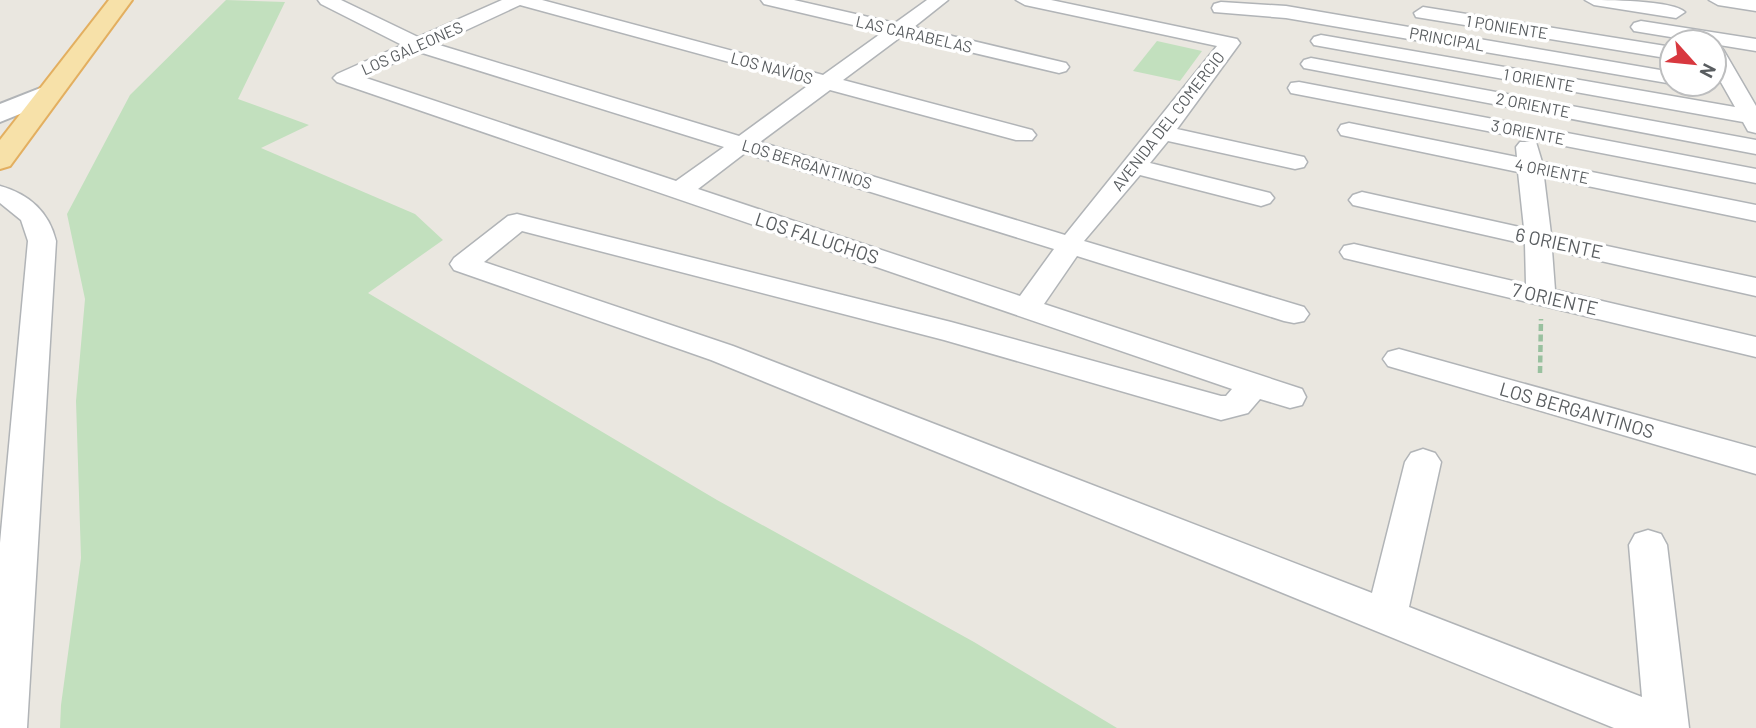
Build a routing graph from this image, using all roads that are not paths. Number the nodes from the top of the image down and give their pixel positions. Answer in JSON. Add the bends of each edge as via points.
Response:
{"nodes":[{"id":1,"x":121,"y":0,"type":"edge"},
{"id":2,"x":327,"y":0,"type":"edge"},
{"id":3,"x":519,"y":0,"type":"edge"},
{"id":4,"x":770,"y":0,"type":"edge"},
{"id":5,"x":939,"y":0,"type":"edge"},
{"id":6,"x":1024,"y":0,"type":"edge"},
{"id":7,"x":1496,"y":0,"type":"edge"},
{"id":8,"x":1594,"y":0,"type":"edge"},
{"id":9,"x":1718,"y":0,"type":"edge"},
{"id":10,"x":1220,"y":4,"type":"edge"},
{"id":11,"x":1756,"y":5,"type":"edge"},
{"id":12,"x":1289,"y":6,"type":"edge"},
{"id":13,"x":1696,"y":10,"type":"edge"},
{"id":14,"x":1410,"y":11,"type":"dead end"},
{"id":15,"x":1616,"y":23,"type":"dead end"},
{"id":16,"x":1756,"y":24,"type":"edge"},
{"id":17,"x":1504,"y":27,"type":"junction"},
{"id":18,"x":1704,"y":28,"type":"edge"},
{"id":19,"x":897,"y":30,"type":"junction"},
{"id":20,"x":1658,"y":35,"type":"edge"},
{"id":21,"x":1321,"y":41,"type":"dead end"},
{"id":22,"x":1230,"y":43,"type":"junction"},
{"id":23,"x":418,"y":45,"type":"junction"},
{"id":24,"x":1756,"y":45,"type":"edge"},
{"id":25,"x":1728,"y":48,"type":"edge"},
{"id":26,"x":1510,"y":50,"type":"junction"},
{"id":27,"x":1658,"y":51,"type":"edge"},
{"id":28,"x":1728,"y":57,"type":"edge"},
{"id":29,"x":1311,"y":64,"type":"dead end"},
{"id":30,"x":1744,"y":65,"type":"dead end"},
{"id":31,"x":1059,"y":67,"type":"dead end"},
{"id":32,"x":1728,"y":69,"type":"edge"},
{"id":33,"x":1515,"y":76,"type":"junction"},
{"id":34,"x":1658,"y":76,"type":"edge"},
{"id":35,"x":344,"y":78,"type":"joint"},
{"id":36,"x":825,"y":83,"type":"junction"},
{"id":37,"x":1299,"y":88,"type":"dead end"},
{"id":38,"x":1745,"y":90,"type":"edge"},
{"id":39,"x":48,"y":93,"type":"junction"},
{"id":40,"x":1519,"y":103,"type":"junction"},
{"id":41,"x":0,"y":114,"type":"edge"},
{"id":42,"x":1754,"y":121,"type":"edge"},
{"id":43,"x":1349,"y":130,"type":"dead end"},
{"id":44,"x":1526,"y":131,"type":"junction"},
{"id":45,"x":1162,"y":133,"type":"junction"},
{"id":46,"x":1024,"y":135,"type":"dead end"},
{"id":47,"x":742,"y":144,"type":"junction"},
{"id":48,"x":1756,"y":147,"type":"edge"},
{"id":49,"x":0,"y":160,"type":"edge"},
{"id":50,"x":1295,"y":162,"type":"dead end"},
{"id":51,"x":1134,"y":166,"type":"junction"},
{"id":52,"x":1532,"y":167,"type":"junction"},
{"id":53,"x":1756,"y":176,"type":"edge"},
{"id":54,"x":677,"y":192,"type":"junction"},
{"id":55,"x":0,"y":194,"type":"edge"},
{"id":56,"x":1261,"y":198,"type":"dead end"},
{"id":57,"x":1362,"y":200,"type":"dead end"},
{"id":58,"x":1756,"y":212,"type":"edge"},
{"id":59,"x":1538,"y":238,"type":"junction"},
{"id":60,"x":1074,"y":240,"type":"junction"},
{"id":61,"x":1353,"y":252,"type":"dead end"},
{"id":62,"x":1756,"y":287,"type":"edge"},
{"id":63,"x":1541,"y":295,"type":"junction"},
{"id":64,"x":1027,"y":307,"type":"junction"},
{"id":65,"x":1294,"y":314,"type":"dead end"},
{"id":66,"x":1756,"y":347,"type":"edge"},
{"id":67,"x":1399,"y":359,"type":"dead end"},
{"id":68,"x":1251,"y":384,"type":"junction"},
{"id":69,"x":1290,"y":397,"type":"dead end"},
{"id":70,"x":1756,"y":461,"type":"edge"},
{"id":71,"x":1423,"y":462,"type":"dead end"},
{"id":72,"x":1648,"y":545,"type":"dead end"},
{"id":73,"x":1386,"y":618,"type":"junction"},
{"id":74,"x":5,"y":728,"type":"edge"}],
"edges":[{"from":1,"to":39,"type":"main road"},
{"from":2,"to":23,"type":"street","name":"LOS BERGANTINOS"},
{"from":3,"to":23,"type":"street","name":"LOS GALEONES"},
{"from":3,"to":36,"type":"street","name":"LOS NAVÍOS"},
{"from":4,"to":19,"type":"street","name":"LAS CARABELAS"},
{"from":5,"to":19,"type":"street"},
{"from":6,"to":22,"type":"street"},
{"from":7,"to":17,"type":"street"},
{"from":8,"to":13,"type":"street"},
{"from":9,"to":11,"type":"street"},
{"from":10,"to":12,"type":"street","name":"PRINCIPAL"},
{"from":10,"to":22,"type":"street","name":"AVENIDA DEL COMERCIO"},
{"from":12,"to":26,"type":"street","name":"PRINCIPAL"},
{"from":13,"to":16,"type":"street"},
{"from":13,"to":18,"type":"street"},
{"from":14,"to":17,"type":"street","name":"1 PONIENTE"},
{"from":15,"to":20,"type":"street"},
{"from":17,"to":26,"type":"street"},
{"from":17,"to":27,"type":"street","name":"1 PONIENTE"},
{"from":19,"to":31,"type":"street","name":"LAS CARABELAS"},
{"from":19,"to":36,"type":"street"},
{"from":21,"to":33,"type":"street","name":"1 ORIENTE"},
{"from":22,"to":45,"type":"street","name":"AVENIDA DEL COMERCIO"},
{"from":23,"to":35,"type":"street","name":"LOS GALEONES"},
{"from":23,"to":47,"type":"street","name":"LOS BERGANTINOS"},
{"from":24,"to":25,"type":"street"},
{"from":26,"to":33,"type":"street"},
{"from":26,"to":34,"type":"street","name":"PRINCIPAL"},
{"from":28,"to":30,"type":"street"},
{"from":29,"to":40,"type":"street","name":"2 ORIENTE"},
{"from":32,"to":38,"type":"street"},
{"from":33,"to":40,"type":"street"},
{"from":33,"to":42,"type":"street","name":"1 ORIENTE"},
{"from":35,"to":54,"type":"street","name":"LOS FALUCHOS"},
{"from":36,"to":46,"type":"street","name":"LOS NAVÍOS"},
{"from":36,"to":47,"type":"street"},
{"from":37,"to":44,"type":"street","name":"3 ORIENTE"},
{"from":38,"to":42,"type":"street"},
{"from":39,"to":41,"type":"street"},
{"from":39,"to":49,"type":"main road"},
{"from":40,"to":44,"type":"street"},
{"from":40,"to":48,"type":"street","name":"2 ORIENTE"},
{"from":43,"to":52,"type":"street","name":"4 ORIENTE"},
{"from":44,"to":52,"type":"street"},
{"from":44,"to":53,"type":"street","name":"3 ORIENTE"},
{"from":45,"to":50,"type":"street"},
{"from":45,"to":51,"type":"street","name":"AVENIDA DEL COMERCIO"},
{"from":47,"to":54,"type":"street"},
{"from":47,"to":60,"type":"street","name":"LOS BERGANTINOS"},
{"from":51,"to":56,"type":"street"},
{"from":51,"to":60,"type":"street","name":"AVENIDA DEL COMERCIO"},
{"from":52,"to":58,"type":"street","name":"4 ORIENTE"},
{"from":52,"to":59,"type":"street"},
{"from":54,"to":64,"type":"street","name":"LOS FALUCHOS"},
{"from":55,"to":74,"type":"street","via":[[34,216],[42,241]]},
{"from":57,"to":59,"type":"street","name":"6 ORIENTE"},
{"from":59,"to":62,"type":"street","name":"6 ORIENTE"},
{"from":59,"to":63,"type":"street"},
{"from":60,"to":64,"type":"street","name":"AVENIDA DEL COMERCIO"},
{"from":60,"to":65,"type":"street","name":"LOS BERGANTINOS"},
{"from":61,"to":63,"type":"street","name":"7 ORIENTE"},
{"from":63,"to":66,"type":"street","name":"7 ORIENTE"},
{"from":64,"to":68,"type":"street","name":"LOS FALUCHOS"},
{"from":67,"to":70,"type":"street","name":"LOS BERGANTINOS"},
{"from":68,"to":69,"type":"street","name":"LOS FALUCHOS"},
{"from":68,"to":73,"type":"street","via":[[1236,408],[1221,408],[951,332],[517,222],[464,264],[722,353]]},
{"from":71,"to":73,"type":"street"},
{"from":72,"to":73,"type":"street","via":[[1667,728]]}]}
